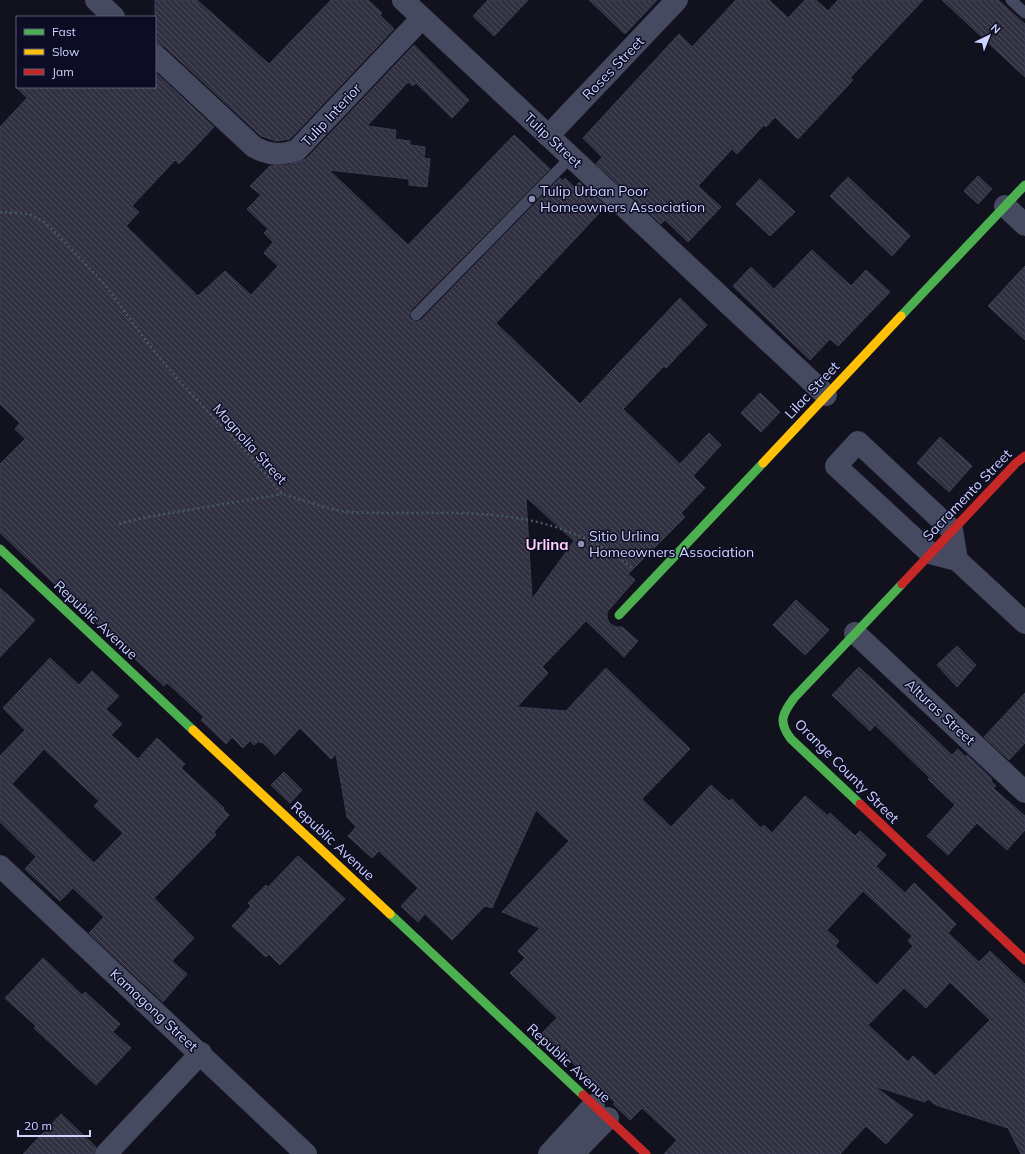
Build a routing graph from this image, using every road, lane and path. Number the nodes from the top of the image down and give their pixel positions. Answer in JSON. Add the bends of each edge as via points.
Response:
{"nodes":[{"id":1,"x":96,"y":0,"type":"edge"},
{"id":2,"x":403,"y":0,"type":"edge"},
{"id":3,"x":677,"y":0,"type":"edge"},
{"id":4,"x":1011,"y":0,"type":"edge"},
{"id":5,"x":1025,"y":13,"type":"edge"},
{"id":6,"x":113,"y":16,"type":"edge"},
{"id":7,"x":422,"y":18,"type":"junction"},
{"id":8,"x":156,"y":56,"type":"edge"},
{"id":9,"x":548,"y":136,"type":"junction"},
{"id":10,"x":571,"y":158,"type":"junction"},
{"id":11,"x":1025,"y":185,"type":"edge"},
{"id":12,"x":1005,"y":206,"type":"junction"},
{"id":13,"x":0,"y":212,"type":"edge"},
{"id":14,"x":1025,"y":225,"type":"edge"},
{"id":15,"x":416,"y":315,"type":"dead end"},
{"id":16,"x":826,"y":395,"type":"junction"},
{"id":17,"x":1025,"y":456,"type":"edge"},
{"id":18,"x":896,"y":478,"type":"junction"},
{"id":19,"x":282,"y":494,"type":"junction"},
{"id":20,"x":874,"y":501,"type":"junction"},
{"id":21,"x":119,"y":524,"type":"dead end"},
{"id":22,"x":952,"y":530,"type":"junction"},
{"id":23,"x":0,"y":549,"type":"edge"},
{"id":24,"x":930,"y":554,"type":"junction"},
{"id":25,"x":957,"y":560,"type":"junction"},
{"id":26,"x":649,"y":583,"type":"junction"},
{"id":27,"x":619,"y":615,"type":"dead end"},
{"id":28,"x":1025,"y":623,"type":"edge"},
{"id":29,"x":855,"y":632,"type":"junction"},
{"id":30,"x":1025,"y":792,"type":"edge"},
{"id":31,"x":0,"y":866,"type":"edge"},
{"id":32,"x":1025,"y":960,"type":"edge"},
{"id":33,"x":201,"y":1053,"type":"junction"},
{"id":34,"x":601,"y":1112,"type":"junction"},
{"id":35,"x":106,"y":1154,"type":"edge"},
{"id":36,"x":306,"y":1154,"type":"edge"},
{"id":37,"x":549,"y":1154,"type":"edge"},
{"id":38,"x":574,"y":1154,"type":"edge"},
{"id":39,"x":646,"y":1154,"type":"edge"}],
"edges":[{"from":1,"to":6,"type":"street"},
{"from":2,"to":7,"type":"street","name":"Tulip Street"},
{"from":3,"to":9,"type":"street","name":"Roses Street"},
{"from":4,"to":5,"type":"lane"},
{"from":7,"to":8,"type":"street","name":"Tulip Interior","via":[[297,150],[283,155],[268,154],[254,147]]},
{"from":7,"to":9,"type":"street","name":"Tulip Street"},
{"from":9,"to":10,"type":"street","name":"Tulip Street"},
{"from":10,"to":15,"type":"lane"},
{"from":10,"to":16,"type":"street","name":"Tulip Street"},
{"from":11,"to":12,"type":"street","name":"Lilac Street"},
{"from":12,"to":14,"type":"street"},
{"from":12,"to":16,"type":"street","name":"Lilac Street"},
{"from":13,"to":19,"type":"path","name":"Magnolia Street","via":[[29,214],[44,222],[60,236],[106,286],[179,381]]},
{"from":16,"to":26,"type":"street","name":"Lilac Street"},
{"from":17,"to":22,"type":"street","name":"Sacramento Street"},
{"from":18,"to":20,"type":"street"},
{"from":18,"to":20,"type":"street","via":[[858,442],[836,466]]},
{"from":18,"to":22,"type":"street"},
{"from":19,"to":21,"type":"path"},
{"from":19,"to":26,"type":"path","name":"Magnolia Street","via":[[347,512],[486,513],[526,518],[600,546]]},
{"from":20,"to":24,"type":"street"},
{"from":22,"to":24,"type":"street","name":"Sacramento Street"},
{"from":22,"to":25,"type":"street"},
{"from":23,"to":34,"type":"street","name":"Republic Avenue"},
{"from":24,"to":25,"type":"street"},
{"from":24,"to":29,"type":"street","name":"Orange County Street"},
{"from":25,"to":28,"type":"street"},
{"from":26,"to":27,"type":"street","name":"Lilac Street"},
{"from":29,"to":30,"type":"street","name":"Alturas Street"},
{"from":29,"to":32,"type":"street","name":"Orange County Street","via":[[787,707],[782,718],[783,729]]},
{"from":31,"to":33,"type":"street","name":"Kamagong Street"},
{"from":33,"to":35,"type":"street"},
{"from":33,"to":36,"type":"street","name":"Kamagong Street"},
{"from":34,"to":37,"type":"street"},
{"from":34,"to":38,"type":"street"},
{"from":34,"to":39,"type":"street","name":"Republic Avenue"}]}
